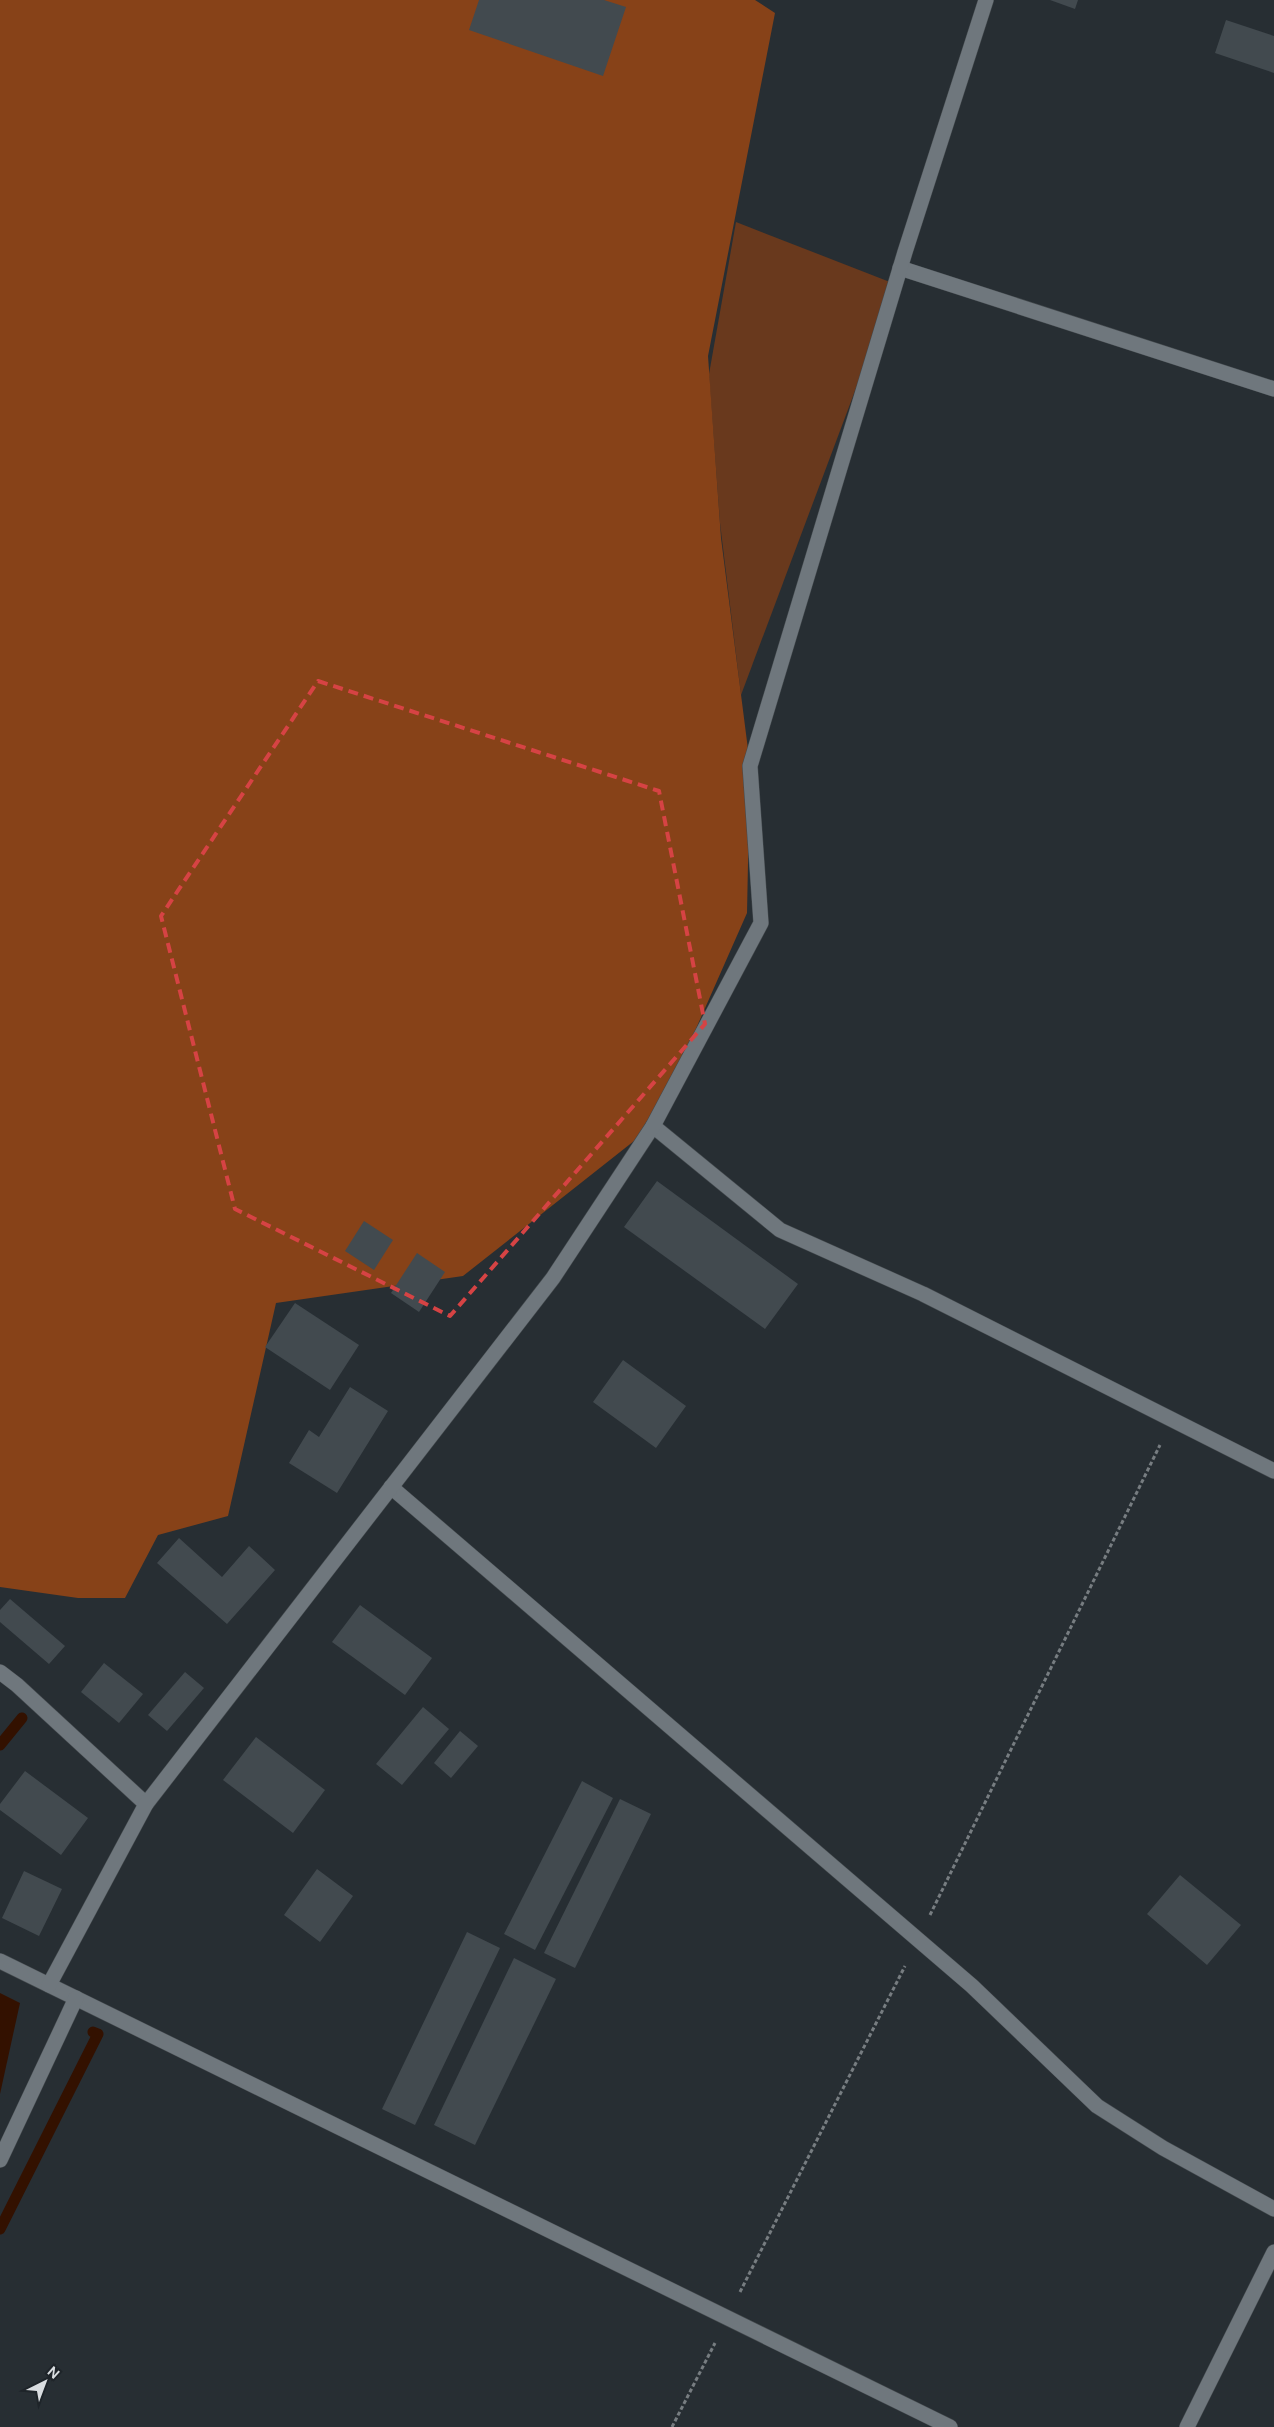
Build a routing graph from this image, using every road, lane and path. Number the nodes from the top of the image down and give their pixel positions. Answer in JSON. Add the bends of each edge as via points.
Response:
{"nodes":[{"id":1,"x":986,"y":0,"type":"edge"},
{"id":2,"x":900,"y":268,"type":"junction"},
{"id":3,"x":1274,"y":389,"type":"edge"},
{"id":4,"x":653,"y":1126,"type":"junction"},
{"id":5,"x":1172,"y":1420,"type":"junction"},
{"id":6,"x":1274,"y":1470,"type":"edge"},
{"id":7,"x":391,"y":1487,"type":"junction"},
{"id":8,"x":0,"y":1672,"type":"edge"},
{"id":9,"x":146,"y":1804,"type":"junction"},
{"id":10,"x":918,"y":1940,"type":"junction"},
{"id":11,"x":0,"y":1961,"type":"edge"},
{"id":12,"x":49,"y":1985,"type":"junction"},
{"id":13,"x":76,"y":1998,"type":"junction"},
{"id":14,"x":0,"y":2160,"type":"edge"},
{"id":15,"x":1274,"y":2209,"type":"edge"},
{"id":16,"x":1274,"y":2252,"type":"edge"},
{"id":17,"x":727,"y":2318,"type":"junction"},
{"id":18,"x":672,"y":2427,"type":"edge"},
{"id":19,"x":950,"y":2427,"type":"edge"},
{"id":20,"x":1187,"y":2427,"type":"edge"}],
"edges":[{"from":1,"to":2,"type":"street"},
{"from":2,"to":3,"type":"street"},
{"from":2,"to":4,"type":"street","via":[[750,766],[761,923]]},
{"from":4,"to":5,"type":"street","via":[[780,1230],[923,1294]]},
{"from":4,"to":7,"type":"street","via":[[553,1278]]},
{"from":5,"to":6,"type":"street"},
{"from":5,"to":10,"type":"path"},
{"from":7,"to":9,"type":"street"},
{"from":7,"to":10,"type":"street"},
{"from":8,"to":9,"type":"street"},
{"from":9,"to":12,"type":"street"},
{"from":10,"to":15,"type":"street","via":[[972,1986],[1097,2106],[1163,2148]]},
{"from":10,"to":17,"type":"path"},
{"from":11,"to":12,"type":"street"},
{"from":12,"to":13,"type":"street"},
{"from":13,"to":14,"type":"street"},
{"from":13,"to":17,"type":"street"},
{"from":16,"to":20,"type":"street"},
{"from":17,"to":18,"type":"path"},
{"from":17,"to":19,"type":"street"}]}
